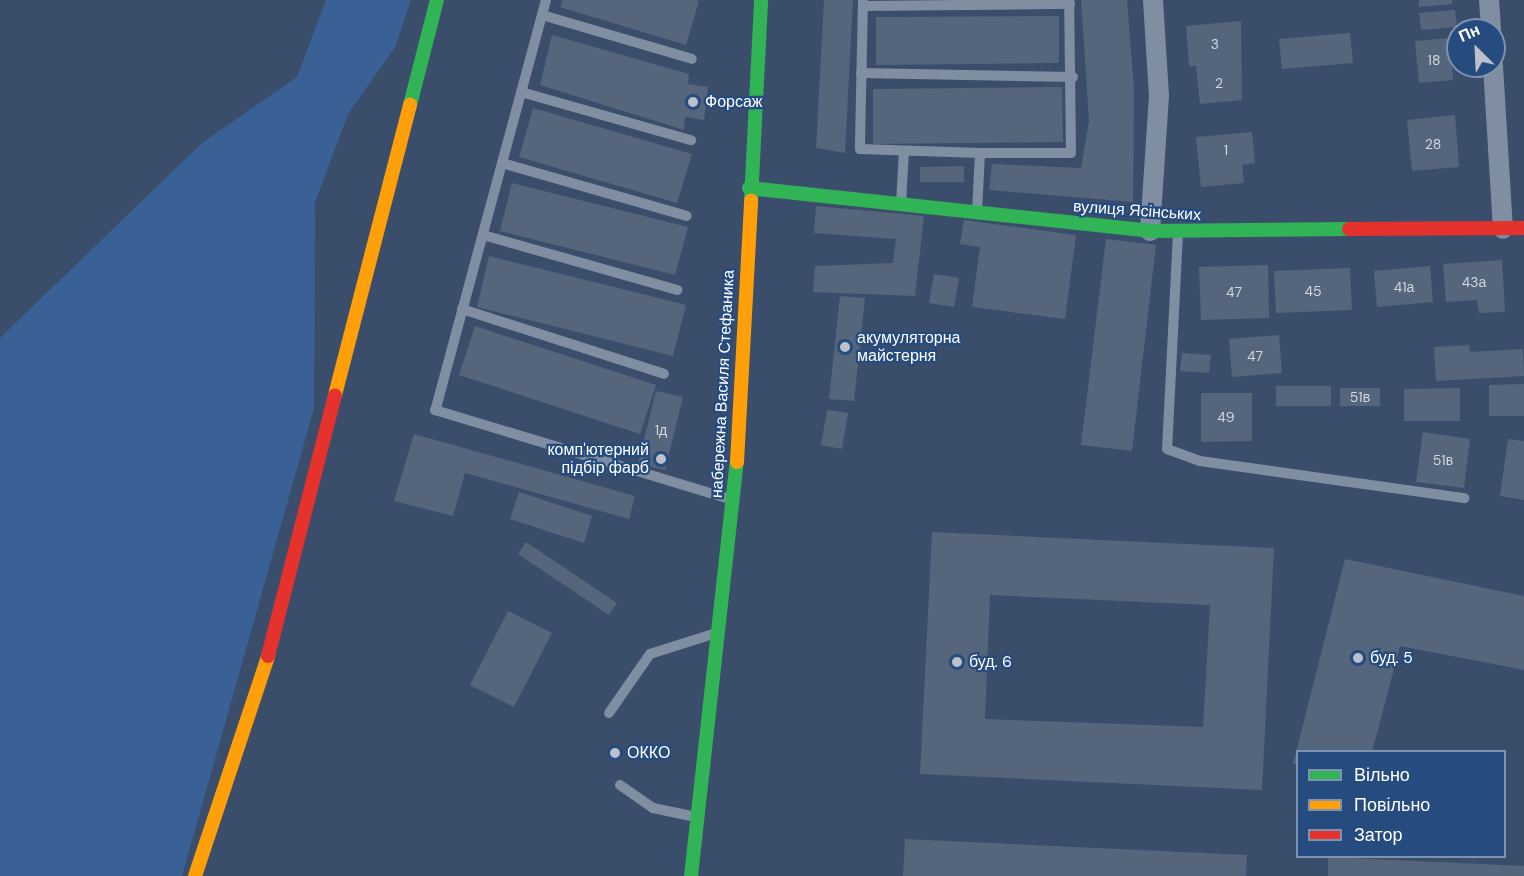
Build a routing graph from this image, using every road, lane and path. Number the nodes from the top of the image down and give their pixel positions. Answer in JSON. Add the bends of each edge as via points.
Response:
{"nodes":[{"id":1,"x":437,"y":0,"type":"edge"},
{"id":2,"x":546,"y":0,"type":"edge"},
{"id":3,"x":761,"y":0,"type":"edge"},
{"id":4,"x":1153,"y":0,"type":"edge"},
{"id":5,"x":1489,"y":0,"type":"edge"},
{"id":6,"x":1070,"y":2,"type":"edge"},
{"id":7,"x":863,"y":3,"type":"edge"},
{"id":8,"x":542,"y":15,"type":"junction"},
{"id":9,"x":1490,"y":18,"type":"edge"},
{"id":10,"x":692,"y":59,"type":"dead end"},
{"id":11,"x":861,"y":73,"type":"junction"},
{"id":12,"x":1073,"y":77,"type":"junction"},
{"id":13,"x":1494,"y":78,"type":"edge"},
{"id":14,"x":521,"y":92,"type":"junction"},
{"id":15,"x":692,"y":140,"type":"dead end"},
{"id":16,"x":904,"y":151,"type":"junction"},
{"id":17,"x":980,"y":153,"type":"junction"},
{"id":18,"x":502,"y":163,"type":"junction"},
{"id":19,"x":749,"y":188,"type":"junction"},
{"id":20,"x":901,"y":204,"type":"junction"},
{"id":21,"x":977,"y":213,"type":"junction"},
{"id":22,"x":687,"y":216,"type":"dead end"},
{"id":23,"x":1524,"y":228,"type":"edge"},
{"id":24,"x":1503,"y":229,"type":"junction"},
{"id":25,"x":1150,"y":231,"type":"junction"},
{"id":26,"x":1179,"y":232,"type":"junction"},
{"id":27,"x":483,"y":235,"type":"junction"},
{"id":28,"x":676,"y":290,"type":"dead end"},
{"id":29,"x":462,"y":309,"type":"junction"},
{"id":30,"x":664,"y":375,"type":"dead end"},
{"id":31,"x":1464,"y":498,"type":"dead end"},
{"id":32,"x":733,"y":500,"type":"junction"},
{"id":33,"x":719,"y":633,"type":"junction"},
{"id":34,"x":609,"y":714,"type":"dead end"},
{"id":35,"x":620,"y":785,"type":"dead end"},
{"id":36,"x":696,"y":817,"type":"junction"},
{"id":37,"x":195,"y":876,"type":"edge"},
{"id":38,"x":691,"y":876,"type":"edge"}],
"edges":[{"from":1,"to":37,"type":"street","via":[[264,666]]},
{"from":2,"to":8,"type":"lane"},
{"from":3,"to":19,"type":"street","name":"набережна Василя Стефаника"},
{"from":4,"to":25,"type":"street","via":[[1159,96]]},
{"from":5,"to":9,"type":"street"},
{"from":6,"to":7,"type":"lane"},
{"from":6,"to":12,"type":"lane"},
{"from":7,"to":11,"type":"lane"},
{"from":8,"to":10,"type":"lane"},
{"from":8,"to":14,"type":"lane"},
{"from":11,"to":12,"type":"lane"},
{"from":11,"to":16,"type":"lane","via":[[860,149]]},
{"from":12,"to":17,"type":"lane","via":[[1071,153]]},
{"from":13,"to":24,"type":"street"},
{"from":14,"to":15,"type":"lane"},
{"from":14,"to":18,"type":"lane"},
{"from":16,"to":17,"type":"lane"},
{"from":16,"to":20,"type":"lane"},
{"from":17,"to":21,"type":"lane"},
{"from":18,"to":22,"type":"lane"},
{"from":18,"to":27,"type":"lane"},
{"from":19,"to":20,"type":"street","name":"вулиця Ясінських"},
{"from":19,"to":32,"type":"street","name":"набережна Василя Стефаника"},
{"from":20,"to":21,"type":"street","name":"вулиця Ясінських"},
{"from":21,"to":25,"type":"street","name":"вулиця Ясінських"},
{"from":23,"to":24,"type":"street","name":"вулиця Ясінських"},
{"from":24,"to":26,"type":"street","name":"вулиця Ясінських"},
{"from":25,"to":26,"type":"street","name":"вулиця Ясінських"},
{"from":26,"to":31,"type":"lane","via":[[1167,449],[1200,461]]},
{"from":27,"to":28,"type":"lane"},
{"from":27,"to":29,"type":"lane"},
{"from":29,"to":30,"type":"lane"},
{"from":29,"to":32,"type":"lane","via":[[435,410]]},
{"from":32,"to":33,"type":"street","name":"набережна Василя Стефаника"},
{"from":33,"to":34,"type":"lane","via":[[650,654]]},
{"from":33,"to":36,"type":"street","name":"набережна Василя Стефаника"},
{"from":35,"to":36,"type":"lane","via":[[653,808]]},
{"from":36,"to":38,"type":"street","name":"набережна Василя Стефаника"}]}
